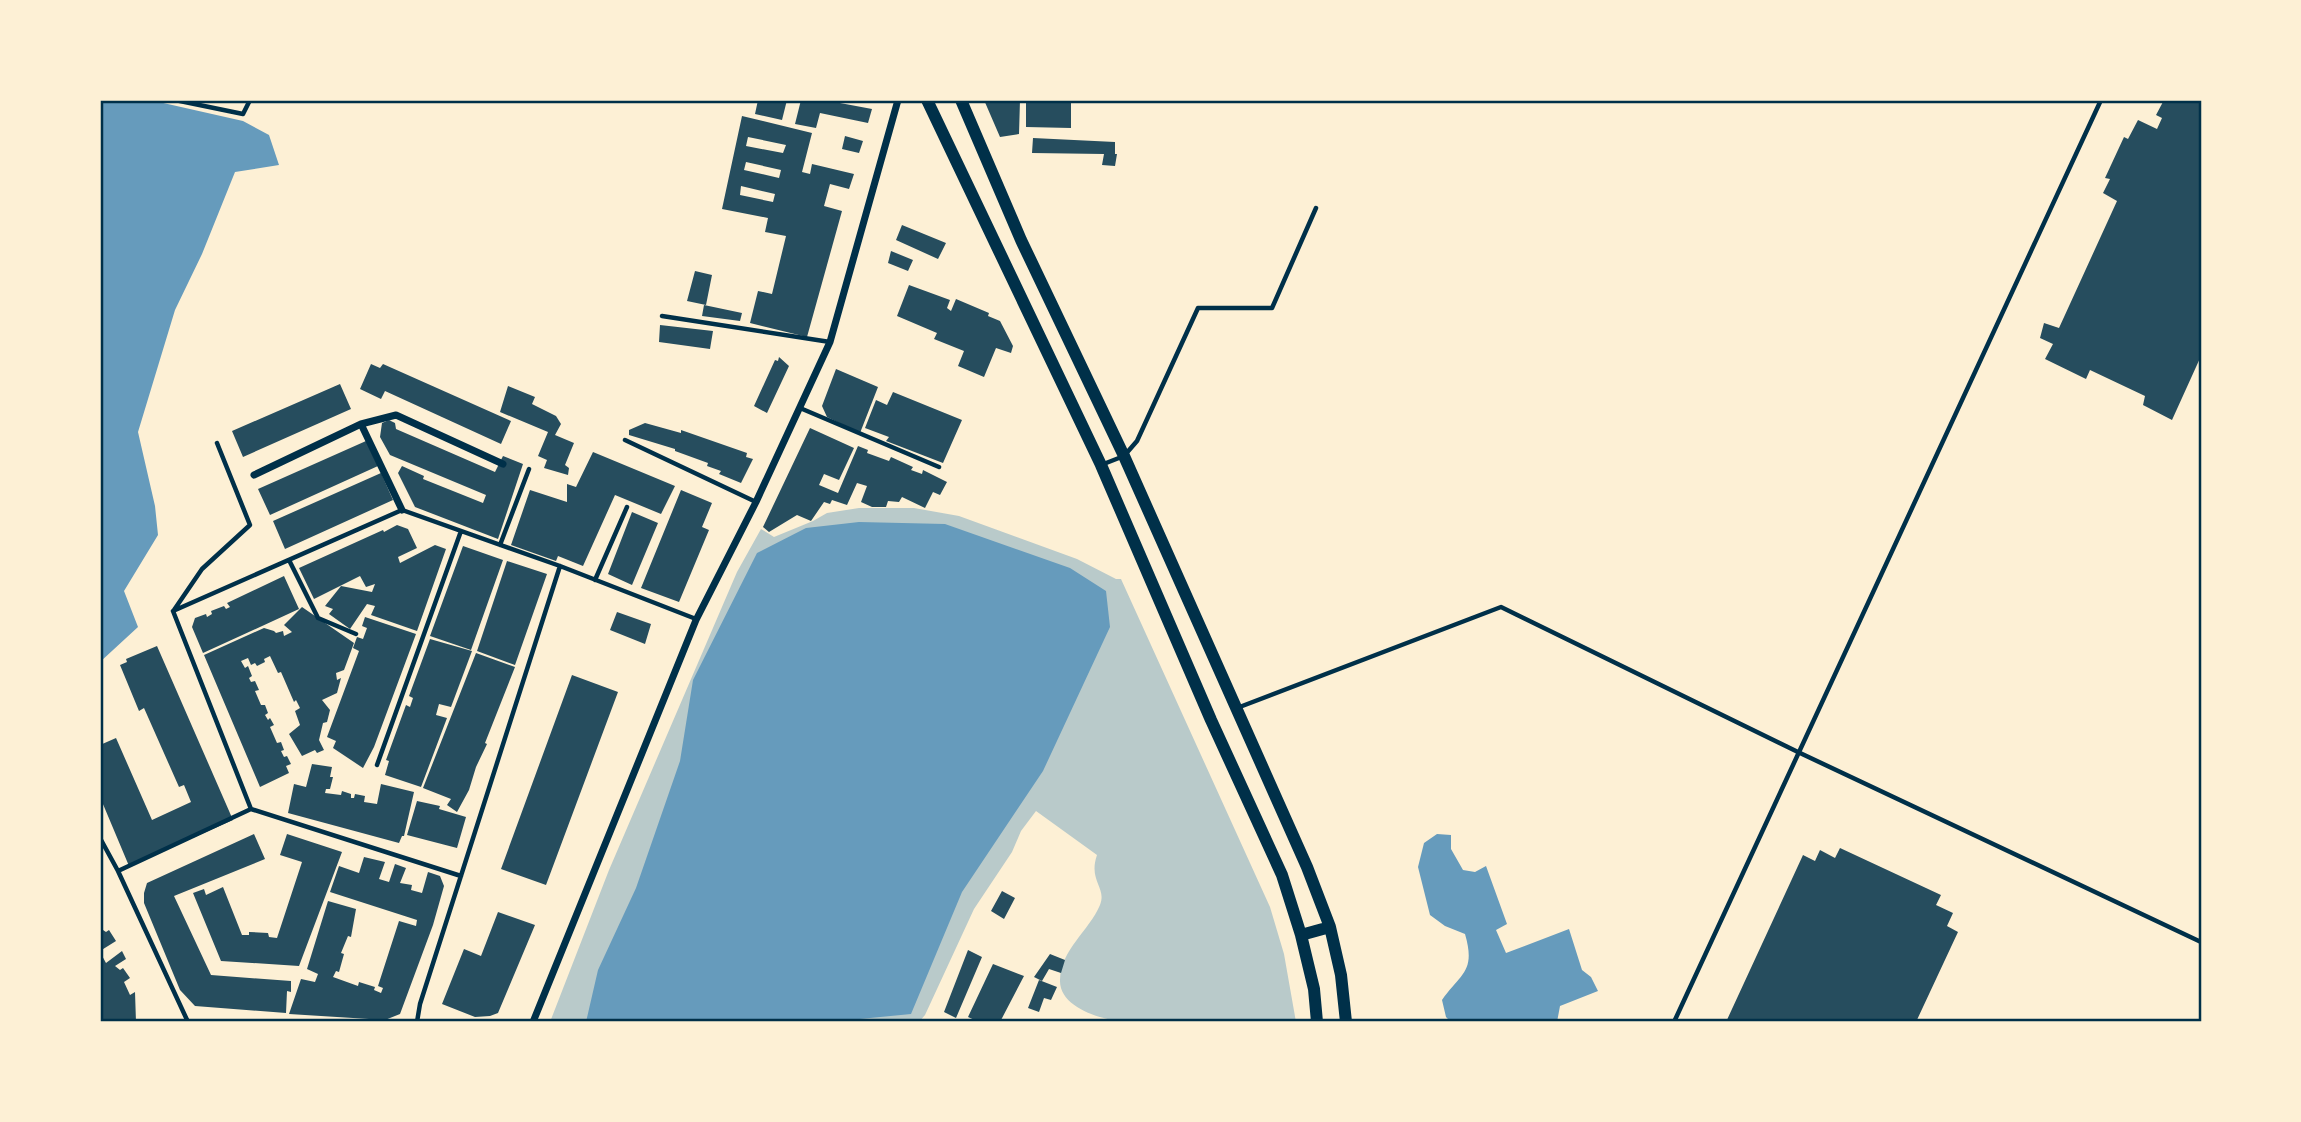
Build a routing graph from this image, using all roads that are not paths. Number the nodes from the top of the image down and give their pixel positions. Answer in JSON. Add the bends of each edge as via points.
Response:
{"nodes":[{"id":1,"x":175,"y":100,"type":"edge"},
{"id":2,"x":250,"y":100,"type":"edge"},
{"id":3,"x":898,"y":100,"type":"edge"},
{"id":4,"x":927,"y":100,"type":"edge"},
{"id":5,"x":961,"y":100,"type":"edge"},
{"id":6,"x":2101,"y":100,"type":"edge"},
{"id":7,"x":1316,"y":208,"type":"dead end"},
{"id":8,"x":662,"y":316,"type":"dead end"},
{"id":9,"x":830,"y":342,"type":"junction"},
{"id":10,"x":800,"y":408,"type":"junction"},
{"id":11,"x":361,"y":424,"type":"junction"},
{"id":12,"x":625,"y":440,"type":"dead end"},
{"id":13,"x":217,"y":443,"type":"dead end"},
{"id":14,"x":1124,"y":456,"type":"junction"},
{"id":15,"x":503,"y":464,"type":"dead end"},
{"id":16,"x":1101,"y":465,"type":"junction"},
{"id":17,"x":939,"y":467,"type":"dead end"},
{"id":18,"x":529,"y":469,"type":"dead end"},
{"id":19,"x":254,"y":475,"type":"dead end"},
{"id":20,"x":756,"y":502,"type":"junction"},
{"id":21,"x":627,"y":507,"type":"dead end"},
{"id":22,"x":402,"y":510,"type":"junction"},
{"id":23,"x":461,"y":531,"type":"junction"},
{"id":24,"x":500,"y":545,"type":"junction"},
{"id":25,"x":289,"y":560,"type":"junction"},
{"id":26,"x":560,"y":566,"type":"junction"},
{"id":27,"x":595,"y":580,"type":"junction"},
{"id":28,"x":173,"y":611,"type":"junction"},
{"id":29,"x":696,"y":620,"type":"junction"},
{"id":30,"x":356,"y":634,"type":"dead end"},
{"id":31,"x":1237,"y":708,"type":"junction"},
{"id":32,"x":1800,"y":753,"type":"junction"},
{"id":33,"x":377,"y":765,"type":"dead end"},
{"id":34,"x":251,"y":809,"type":"junction"},
{"id":35,"x":100,"y":838,"type":"edge"},
{"id":36,"x":118,"y":871,"type":"junction"},
{"id":37,"x":461,"y":876,"type":"junction"},
{"id":38,"x":1330,"y":927,"type":"junction"},
{"id":39,"x":1301,"y":935,"type":"junction"},
{"id":40,"x":2201,"y":942,"type":"edge"},
{"id":41,"x":188,"y":1022,"type":"edge"},
{"id":42,"x":417,"y":1022,"type":"edge"},
{"id":43,"x":533,"y":1022,"type":"edge"},
{"id":44,"x":1317,"y":1022,"type":"edge"},
{"id":45,"x":1346,"y":1022,"type":"edge"},
{"id":46,"x":1674,"y":1022,"type":"edge"}],
"edges":[{"from":1,"to":2,"type":"lane","via":[[243,114]]},
{"from":3,"to":9,"type":"street"},
{"from":4,"to":16,"type":"street"},
{"from":5,"to":14,"type":"street","via":[[1021,240]]},
{"from":6,"to":32,"type":"lane"},
{"from":7,"to":14,"type":"lane","via":[[1272,308],[1198,308],[1137,441]]},
{"from":8,"to":9,"type":"lane"},
{"from":9,"to":10,"type":"street"},
{"from":10,"to":17,"type":"lane"},
{"from":10,"to":20,"type":"street"},
{"from":11,"to":15,"type":"street","via":[[396,415]]},
{"from":11,"to":19,"type":"street"},
{"from":11,"to":22,"type":"street"},
{"from":12,"to":20,"type":"lane"},
{"from":13,"to":28,"type":"lane","via":[[250,525],[202,569]]},
{"from":14,"to":16,"type":"lane"},
{"from":14,"to":31,"type":"street"},
{"from":16,"to":39,"type":"street","via":[[1282,875]]},
{"from":18,"to":24,"type":"lane"},
{"from":20,"to":29,"type":"street"},
{"from":21,"to":27,"type":"lane"},
{"from":22,"to":23,"type":"lane"},
{"from":22,"to":25,"type":"lane"},
{"from":23,"to":24,"type":"lane"},
{"from":23,"to":33,"type":"lane"},
{"from":24,"to":26,"type":"lane"},
{"from":25,"to":28,"type":"lane"},
{"from":25,"to":30,"type":"lane","via":[[317,618]]},
{"from":26,"to":27,"type":"lane"},
{"from":26,"to":37,"type":"lane"},
{"from":27,"to":29,"type":"lane"},
{"from":28,"to":34,"type":"lane"},
{"from":29,"to":43,"type":"street"},
{"from":31,"to":32,"type":"lane","via":[[1502,607]]},
{"from":31,"to":38,"type":"street"},
{"from":32,"to":40,"type":"lane"},
{"from":32,"to":46,"type":"lane"},
{"from":34,"to":36,"type":"lane"},
{"from":34,"to":37,"type":"lane"},
{"from":35,"to":36,"type":"lane"},
{"from":36,"to":41,"type":"lane"},
{"from":37,"to":42,"type":"lane"},
{"from":38,"to":39,"type":"street"},
{"from":38,"to":45,"type":"street"},
{"from":39,"to":44,"type":"street"}]}
